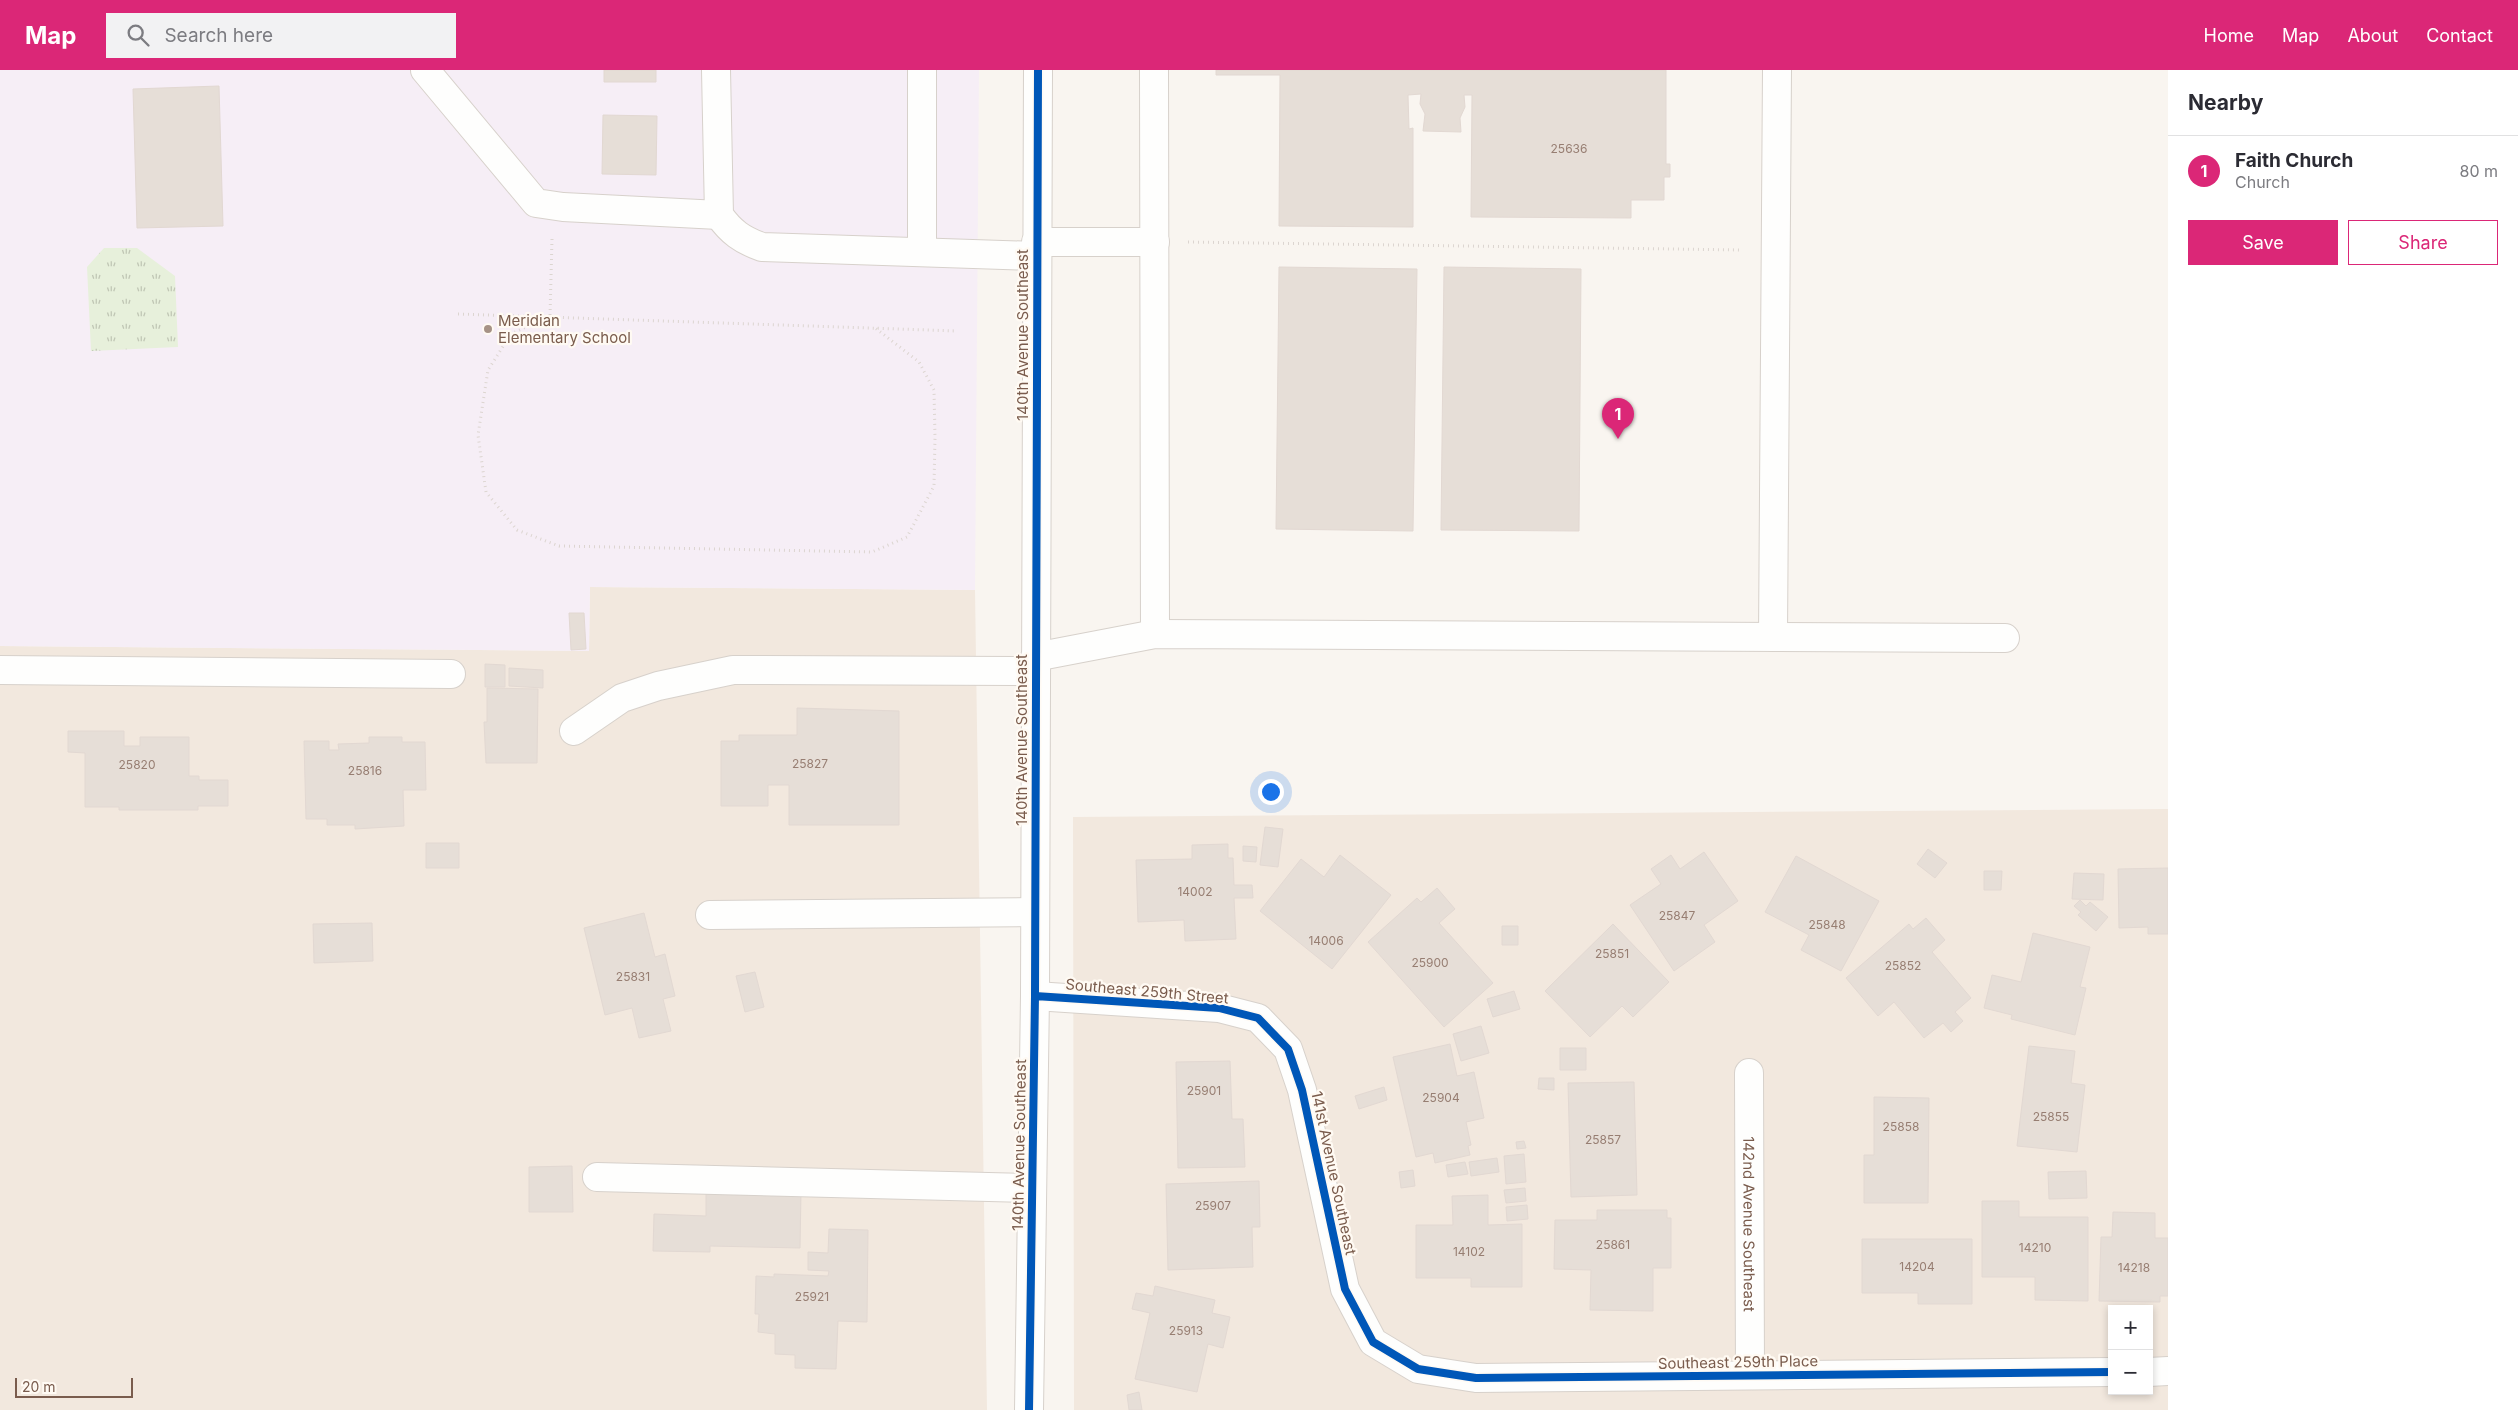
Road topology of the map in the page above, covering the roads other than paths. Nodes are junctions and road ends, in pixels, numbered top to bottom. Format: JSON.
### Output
{"nodes":[{"id":1,"x":425,"y":70,"type":"edge"},
{"id":2,"x":716,"y":70,"type":"edge"},
{"id":3,"x":922,"y":70,"type":"edge"},
{"id":4,"x":1038,"y":70,"type":"edge"},
{"id":5,"x":1154,"y":70,"type":"edge"},
{"id":6,"x":1777,"y":70,"type":"edge"},
{"id":7,"x":719,"y":215,"type":"junction"},
{"id":8,"x":1155,"y":242,"type":"junction"},
{"id":9,"x":1036,"y":249,"type":"junction"},
{"id":10,"x":922,"y":252,"type":"junction"},
{"id":11,"x":1155,"y":634,"type":"junction"},
{"id":12,"x":1772,"y":637,"type":"junction"},
{"id":13,"x":2004,"y":638,"type":"dead end"},
{"id":14,"x":1035,"y":664,"type":"junction"},
{"id":15,"x":0,"y":670,"type":"edge"},
{"id":16,"x":451,"y":674,"type":"dead end"},
{"id":17,"x":574,"y":731,"type":"dead end"},
{"id":18,"x":1035,"y":912,"type":"junction"},
{"id":19,"x":710,"y":915,"type":"dead end"},
{"id":20,"x":1034,"y":996,"type":"junction"},
{"id":21,"x":1258,"y":1018,"type":"joint"},
{"id":22,"x":1749,"y":1073,"type":"dead end"},
{"id":23,"x":597,"y":1177,"type":"dead end"},
{"id":24,"x":1032,"y":1188,"type":"junction"},
{"id":25,"x":1373,"y":1342,"type":"joint"},
{"id":26,"x":2108,"y":1372,"type":"edge"},
{"id":27,"x":2153,"y":1372,"type":"edge"},
{"id":28,"x":2168,"y":1372,"type":"edge"},
{"id":29,"x":1750,"y":1375,"type":"junction"},
{"id":30,"x":1029,"y":1410,"type":"edge"}],
"edges":[{"from":1,"to":7,"type":"street"},
{"from":2,"to":7,"type":"street"},
{"from":3,"to":10,"type":"street"},
{"from":4,"to":9,"type":"street","name":"140th Avenue Southeast"},
{"from":5,"to":8,"type":"street"},
{"from":6,"to":12,"type":"street"},
{"from":7,"to":10,"type":"street"},
{"from":8,"to":9,"type":"street"},
{"from":8,"to":11,"type":"street"},
{"from":9,"to":10,"type":"street"},
{"from":9,"to":14,"type":"street","name":"140th Avenue Southeast"},
{"from":11,"to":12,"type":"street"},
{"from":11,"to":14,"type":"street"},
{"from":12,"to":13,"type":"street"},
{"from":14,"to":17,"type":"street"},
{"from":14,"to":18,"type":"street","name":"140th Avenue Southeast"},
{"from":15,"to":16,"type":"street"},
{"from":18,"to":19,"type":"street"},
{"from":18,"to":20,"type":"street","name":"140th Avenue Southeast"},
{"from":20,"to":21,"type":"street","name":"Southeast 259th Street"},
{"from":20,"to":24,"type":"street","name":"140th Avenue Southeast"},
{"from":21,"to":25,"type":"street","name":"141st Avenue Southeast"},
{"from":22,"to":29,"type":"street","name":"142nd Avenue Southeast"},
{"from":23,"to":24,"type":"street"},
{"from":24,"to":30,"type":"street","name":"140th Avenue Southeast"},
{"from":25,"to":29,"type":"street","name":"Southeast 259th Place"},
{"from":26,"to":29,"type":"street","name":"Southeast 259th Place"},
{"from":27,"to":28,"type":"street"}]}
